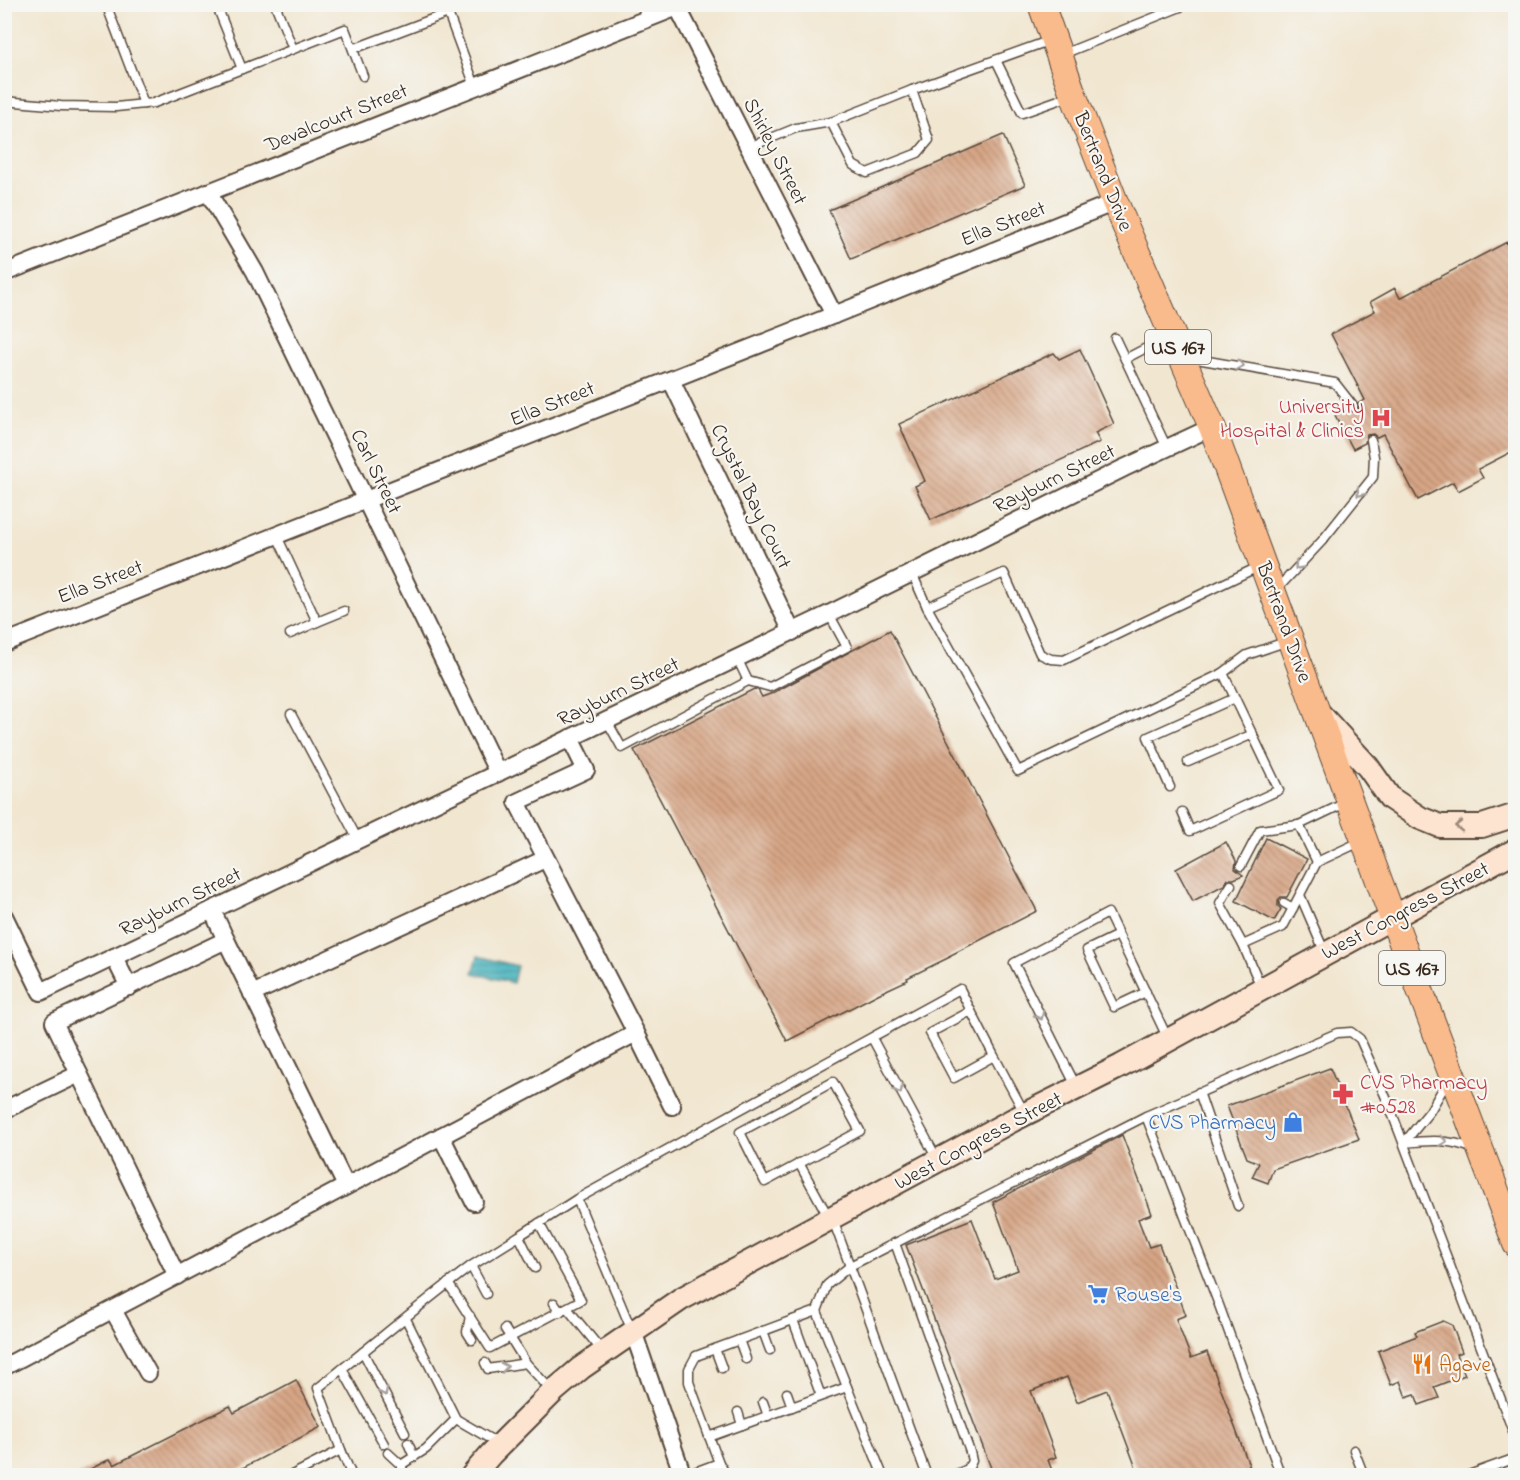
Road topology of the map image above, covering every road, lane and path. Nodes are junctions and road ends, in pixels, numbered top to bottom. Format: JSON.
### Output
{"nodes":[{"id":1,"x":106,"y":4,"type":"edge"},
{"id":2,"x":216,"y":4,"type":"edge"},
{"id":3,"x":274,"y":4,"type":"edge"},
{"id":4,"x":1041,"y":4,"type":"edge"},
{"id":5,"x":1160,"y":4,"type":"edge"},
{"id":6,"x":1188,"y":4,"type":"edge"},
{"id":7,"x":681,"y":6,"type":"edge"},
{"id":8,"x":446,"y":9,"type":"edge"},
{"id":9,"x":644,"y":12,"type":"edge"},
{"id":10,"x":1162,"y":14,"type":"junction"},
{"id":11,"x":1057,"y":47,"type":"junction"},
{"id":12,"x":292,"y":49,"type":"junction"},
{"id":13,"x":353,"y":49,"type":"junction"},
{"id":14,"x":996,"y":60,"type":"junction"},
{"id":15,"x":242,"y":69,"type":"junction"},
{"id":16,"x":363,"y":75,"type":"dead end"},
{"id":17,"x":475,"y":86,"type":"junction"},
{"id":18,"x":912,"y":90,"type":"junction"},
{"id":19,"x":1073,"y":94,"type":"junction"},
{"id":20,"x":4,"y":101,"type":"edge"},
{"id":21,"x":144,"y":104,"type":"junction"},
{"id":22,"x":831,"y":122,"type":"junction"},
{"id":23,"x":749,"y":147,"type":"junction"},
{"id":24,"x":208,"y":192,"type":"junction"},
{"id":25,"x":1115,"y":202,"type":"junction"},
{"id":26,"x":4,"y":273,"type":"edge"},
{"id":27,"x":834,"y":315,"type":"junction"},
{"id":28,"x":1115,"y":338,"type":"dead end"},
{"id":29,"x":1177,"y":345,"type":"junction"},
{"id":30,"x":1125,"y":359,"type":"junction"},
{"id":31,"x":671,"y":380,"type":"junction"},
{"id":32,"x":1353,"y":406,"type":"dead end"},
{"id":33,"x":1212,"y":427,"type":"junction"},
{"id":34,"x":1371,"y":440,"type":"dead end"},
{"id":35,"x":1167,"y":448,"type":"junction"},
{"id":36,"x":367,"y":501,"type":"junction"},
{"id":37,"x":277,"y":536,"type":"junction"},
{"id":38,"x":1263,"y":564,"type":"junction"},
{"id":39,"x":912,"y":573,"type":"junction"},
{"id":40,"x":1274,"y":592,"type":"junction"},
{"id":41,"x":927,"y":607,"type":"junction"},
{"id":42,"x":344,"y":611,"type":"dead end"},
{"id":43,"x":829,"y":614,"type":"junction"},
{"id":44,"x":317,"y":622,"type":"junction"},
{"id":45,"x":792,"y":632,"type":"junction"},
{"id":46,"x":290,"y":634,"type":"dead end"},
{"id":47,"x":1292,"y":640,"type":"junction"},
{"id":48,"x":4,"y":643,"type":"edge"},
{"id":49,"x":737,"y":658,"type":"junction"},
{"id":50,"x":1223,"y":673,"type":"junction"},
{"id":51,"x":748,"y":681,"type":"junction"},
{"id":52,"x":1236,"y":698,"type":"junction"},
{"id":53,"x":1318,"y":712,"type":"junction"},
{"id":54,"x":291,"y":714,"type":"dead end"},
{"id":55,"x":608,"y":721,"type":"junction"},
{"id":56,"x":1253,"y":734,"type":"junction"},
{"id":57,"x":570,"y":738,"type":"junction"},
{"id":58,"x":1188,"y":762,"type":"dead end"},
{"id":59,"x":498,"y":773,"type":"junction"},
{"id":60,"x":1170,"y":787,"type":"dead end"},
{"id":61,"x":1350,"y":800,"type":"junction"},
{"id":62,"x":1182,"y":812,"type":"dead end"},
{"id":63,"x":1515,"y":815,"type":"edge"},
{"id":64,"x":1299,"y":825,"type":"junction"},
{"id":65,"x":358,"y":840,"type":"junction"},
{"id":66,"x":1365,"y":840,"type":"junction"},
{"id":67,"x":1515,"y":850,"type":"edge"},
{"id":68,"x":545,"y":859,"type":"junction"},
{"id":69,"x":1317,"y":861,"type":"junction"},
{"id":70,"x":1241,"y":866,"type":"dead end"},
{"id":71,"x":1299,"y":875,"type":"dead end"},
{"id":72,"x":1308,"y":880,"type":"junction"},
{"id":73,"x":1231,"y":885,"type":"dead end"},
{"id":74,"x":1300,"y":895,"type":"junction"},
{"id":75,"x":1284,"y":903,"type":"dead end"},
{"id":76,"x":1293,"y":908,"type":"junction"},
{"id":77,"x":212,"y":910,"type":"junction"},
{"id":78,"x":1392,"y":916,"type":"junction"},
{"id":79,"x":6,"y":922,"type":"edge"},
{"id":80,"x":1118,"y":935,"type":"junction"},
{"id":81,"x":226,"y":940,"type":"junction"},
{"id":82,"x":1243,"y":945,"type":"junction"},
{"id":83,"x":1325,"y":953,"type":"junction"},
{"id":84,"x":114,"y":957,"type":"junction"},
{"id":85,"x":129,"y":987,"type":"junction"},
{"id":86,"x":1262,"y":988,"type":"junction"},
{"id":87,"x":1146,"y":992,"type":"junction"},
{"id":88,"x":252,"y":994,"type":"junction"},
{"id":89,"x":971,"y":1011,"type":"junction"},
{"id":90,"x":636,"y":1033,"type":"junction"},
{"id":91,"x":872,"y":1038,"type":"junction"},
{"id":92,"x":1169,"y":1039,"type":"junction"},
{"id":93,"x":994,"y":1056,"type":"junction"},
{"id":94,"x":79,"y":1074,"type":"junction"},
{"id":95,"x":1451,"y":1074,"type":"junction"},
{"id":96,"x":1078,"y":1088,"type":"junction"},
{"id":97,"x":1199,"y":1092,"type":"junction"},
{"id":98,"x":672,"y":1106,"type":"dead end"},
{"id":99,"x":4,"y":1110,"type":"edge"},
{"id":100,"x":1026,"y":1115,"type":"junction"},
{"id":101,"x":1146,"y":1116,"type":"junction"},
{"id":102,"x":441,"y":1136,"type":"junction"},
{"id":103,"x":1404,"y":1143,"type":"junction"},
{"id":104,"x":1481,"y":1152,"type":"junction"},
{"id":105,"x":938,"y":1161,"type":"junction"},
{"id":106,"x":799,"y":1163,"type":"junction"},
{"id":107,"x":346,"y":1186,"type":"junction"},
{"id":108,"x":577,"y":1199,"type":"junction"},
{"id":109,"x":474,"y":1202,"type":"dead end"},
{"id":110,"x":1238,"y":1206,"type":"dead end"},
{"id":111,"x":830,"y":1218,"type":"junction"},
{"id":112,"x":539,"y":1223,"type":"junction"},
{"id":113,"x":519,"y":1236,"type":"junction"},
{"id":114,"x":895,"y":1243,"type":"junction"},
{"id":115,"x":1515,"y":1244,"type":"edge"},
{"id":116,"x":471,"y":1266,"type":"junction"},
{"id":117,"x":850,"y":1266,"type":"junction"},
{"id":118,"x":535,"y":1268,"type":"dead end"},
{"id":119,"x":177,"y":1276,"type":"junction"},
{"id":120,"x":448,"y":1283,"type":"junction"},
{"id":121,"x":486,"y":1294,"type":"dead end"},
{"id":122,"x":554,"y":1302,"type":"dead end"},
{"id":123,"x":113,"y":1310,"type":"junction"},
{"id":124,"x":563,"y":1310,"type":"junction"},
{"id":125,"x":817,"y":1311,"type":"junction"},
{"id":126,"x":470,"y":1316,"type":"junction"},
{"id":127,"x":406,"y":1318,"type":"junction"},
{"id":128,"x":793,"y":1320,"type":"junction"},
{"id":129,"x":505,"y":1329,"type":"dead end"},
{"id":130,"x":633,"y":1331,"type":"junction"},
{"id":131,"x":762,"y":1331,"type":"junction"},
{"id":132,"x":510,"y":1338,"type":"junction"},
{"id":133,"x":472,"y":1340,"type":"dead end"},
{"id":134,"x":739,"y":1340,"type":"junction"},
{"id":135,"x":715,"y":1349,"type":"junction"},
{"id":136,"x":770,"y":1350,"type":"dead end"},
{"id":137,"x":363,"y":1352,"type":"junction"},
{"id":138,"x":603,"y":1352,"type":"junction"},
{"id":139,"x":746,"y":1359,"type":"dead end"},
{"id":140,"x":485,"y":1363,"type":"dead end"},
{"id":141,"x":526,"y":1363,"type":"junction"},
{"id":142,"x":4,"y":1367,"type":"edge"},
{"id":143,"x":722,"y":1368,"type":"dead end"},
{"id":144,"x":342,"y":1369,"type":"junction"},
{"id":145,"x":147,"y":1373,"type":"dead end"},
{"id":146,"x":847,"y":1387,"type":"junction"},
{"id":147,"x":553,"y":1392,"type":"junction"},
{"id":148,"x":787,"y":1393,"type":"dead end"},
{"id":149,"x":821,"y":1396,"type":"junction"},
{"id":150,"x":763,"y":1402,"type":"dead end"},
{"id":151,"x":792,"y":1407,"type":"junction"},
{"id":152,"x":738,"y":1412,"type":"dead end"},
{"id":153,"x":768,"y":1416,"type":"junction"},
{"id":154,"x":456,"y":1419,"type":"junction"},
{"id":155,"x":742,"y":1425,"type":"junction"},
{"id":156,"x":405,"y":1433,"type":"dead end"},
{"id":157,"x":709,"y":1437,"type":"junction"},
{"id":158,"x":1515,"y":1439,"type":"edge"},
{"id":159,"x":408,"y":1443,"type":"dead end"},
{"id":160,"x":384,"y":1444,"type":"dead end"},
{"id":161,"x":499,"y":1445,"type":"junction"},
{"id":162,"x":341,"y":1450,"type":"junction"},
{"id":163,"x":1354,"y":1450,"type":"dead end"},
{"id":164,"x":388,"y":1453,"type":"dead end"},
{"id":165,"x":414,"y":1457,"type":"junction"},
{"id":166,"x":1515,"y":1458,"type":"edge"},
{"id":167,"x":719,"y":1463,"type":"junction"},
{"id":168,"x":401,"y":1465,"type":"junction"},
{"id":169,"x":294,"y":1475,"type":"edge"},
{"id":170,"x":352,"y":1476,"type":"edge"},
{"id":171,"x":405,"y":1476,"type":"edge"},
{"id":172,"x":472,"y":1476,"type":"edge"},
{"id":173,"x":683,"y":1476,"type":"edge"},
{"id":174,"x":727,"y":1476,"type":"edge"},
{"id":175,"x":882,"y":1476,"type":"edge"},
{"id":176,"x":927,"y":1476,"type":"edge"},
{"id":177,"x":952,"y":1476,"type":"edge"},
{"id":178,"x":1281,"y":1476,"type":"edge"},
{"id":179,"x":1364,"y":1476,"type":"edge"},
{"id":180,"x":1466,"y":1476,"type":"edge"}],
"edges":[{"from":1,"to":21,"type":"lane"},
{"from":2,"to":15,"type":"lane"},
{"from":3,"to":12,"type":"lane"},
{"from":4,"to":11,"type":"main road","name":"Bertrand Drive","number":"US 167"},
{"from":5,"to":10,"type":"lane"},
{"from":6,"to":10,"type":"lane"},
{"from":7,"to":9,"type":"street","name":"Devalcourt Street"},
{"from":7,"to":23,"type":"street","name":"Shirley Street"},
{"from":8,"to":13,"type":"lane"},
{"from":8,"to":17,"type":"lane"},
{"from":9,"to":17,"type":"street","name":"Devalcourt Street"},
{"from":10,"to":11,"type":"lane"},
{"from":11,"to":14,"type":"lane"},
{"from":11,"to":19,"type":"main road","name":"Bertrand Drive","number":"US 167"},
{"from":12,"to":13,"type":"lane"},
{"from":12,"to":15,"type":"lane"},
{"from":13,"to":16,"type":"lane"},
{"from":14,"to":18,"type":"lane"},
{"from":14,"to":19,"type":"lane"},
{"from":15,"to":21,"type":"lane"},
{"from":17,"to":24,"type":"street","name":"Devalcourt Street"},
{"from":18,"to":22,"type":"lane"},
{"from":18,"to":22,"type":"lane"},
{"from":19,"to":25,"type":"main road","name":"Bertrand Drive","number":"US 167"},
{"from":20,"to":21,"type":"lane"},
{"from":22,"to":23,"type":"lane"},
{"from":23,"to":27,"type":"street","name":"Shirley Street"},
{"from":24,"to":26,"type":"street","name":"Devalcourt Street"},
{"from":24,"to":36,"type":"street","name":"Carl Street"},
{"from":25,"to":27,"type":"street","name":"Ella Street"},
{"from":25,"to":29,"type":"main road","name":"Bertrand Drive","number":"US 167"},
{"from":27,"to":31,"type":"street","name":"Ella Street"},
{"from":28,"to":30,"type":"lane"},
{"from":29,"to":30,"type":"lane"},
{"from":29,"to":32,"type":"lane","one_way":true},
{"from":29,"to":33,"type":"main road","name":"Bertrand Drive","number":"US 167"},
{"from":30,"to":35,"type":"lane"},
{"from":31,"to":36,"type":"street","name":"Ella Street"},
{"from":31,"to":45,"type":"street","name":"Crystal Bay Court"},
{"from":33,"to":35,"type":"street","name":"Rayburn Street"},
{"from":33,"to":38,"type":"main road","name":"Bertrand Drive","number":"US 167"},
{"from":34,"to":40,"type":"lane","one_way":true},
{"from":35,"to":39,"type":"street","name":"Rayburn Street"},
{"from":36,"to":37,"type":"street","name":"Ella Street"},
{"from":36,"to":59,"type":"street","name":"Carl Street"},
{"from":37,"to":44,"type":"lane"},
{"from":37,"to":48,"type":"street","name":"Ella Street"},
{"from":38,"to":40,"type":"main road","name":"Bertrand Drive","number":"US 167"},
{"from":38,"to":41,"type":"lane"},
{"from":39,"to":41,"type":"lane"},
{"from":39,"to":43,"type":"street","name":"Rayburn Street"},
{"from":40,"to":47,"type":"main road","name":"Bertrand Drive","number":"US 167"},
{"from":41,"to":50,"type":"lane"},
{"from":42,"to":44,"type":"lane"},
{"from":43,"to":45,"type":"street","name":"Rayburn Street"},
{"from":43,"to":51,"type":"lane"},
{"from":44,"to":46,"type":"lane"},
{"from":45,"to":49,"type":"street","name":"Rayburn Street"},
{"from":47,"to":50,"type":"lane"},
{"from":47,"to":53,"type":"main road","name":"Bertrand Drive","number":"US 167"},
{"from":49,"to":51,"type":"lane"},
{"from":49,"to":55,"type":"street","name":"Rayburn Street"},
{"from":50,"to":52,"type":"lane"},
{"from":51,"to":55,"type":"lane"},
{"from":52,"to":56,"type":"lane"},
{"from":52,"to":60,"type":"lane"},
{"from":53,"to":61,"type":"main road","name":"Bertrand Drive","number":"US 167"},
{"from":63,"to":53,"type":"main road","one_way":true},
{"from":54,"to":65,"type":"lane"},
{"from":55,"to":57,"type":"street","name":"Rayburn Street"},
{"from":56,"to":58,"type":"lane"},
{"from":56,"to":62,"type":"lane"},
{"from":57,"to":59,"type":"street","name":"Rayburn Street"},
{"from":57,"to":68,"type":"street"},
{"from":59,"to":65,"type":"street","name":"Rayburn Street"},
{"from":61,"to":64,"type":"lane"},
{"from":61,"to":66,"type":"main road","name":"Bertrand Drive","number":"US 167"},
{"from":64,"to":69,"type":"lane"},
{"from":64,"to":70,"type":"lane"},
{"from":65,"to":77,"type":"street","name":"Rayburn Street"},
{"from":66,"to":69,"type":"lane"},
{"from":66,"to":78,"type":"main road","name":"Bertrand Drive","number":"US 167"},
{"from":67,"to":78,"type":"main road","name":"West Congress Street"},
{"from":68,"to":88,"type":"street"},
{"from":68,"to":90,"type":"street"},
{"from":69,"to":72,"type":"lane"},
{"from":71,"to":72,"type":"lane"},
{"from":72,"to":74,"type":"lane"},
{"from":73,"to":82,"type":"lane"},
{"from":74,"to":76,"type":"lane"},
{"from":74,"to":83,"type":"lane"},
{"from":75,"to":76,"type":"lane"},
{"from":76,"to":82,"type":"lane"},
{"from":77,"to":81,"type":"street"},
{"from":77,"to":84,"type":"street","name":"Rayburn Street"},
{"from":78,"to":83,"type":"main road","name":"West Congress Street"},
{"from":78,"to":95,"type":"main road","name":"Bertrand Drive","number":"US 167"},
{"from":79,"to":84,"type":"street","name":"Rayburn Street"},
{"from":80,"to":87,"type":"lane"},
{"from":80,"to":87,"type":"lane"},
{"from":80,"to":96,"type":"lane","one_way":true},
{"from":81,"to":85,"type":"street"},
{"from":81,"to":88,"type":"street"},
{"from":82,"to":86,"type":"lane"},
{"from":83,"to":86,"type":"main road","name":"West Congress Street"},
{"from":84,"to":85,"type":"street"},
{"from":85,"to":94,"type":"street"},
{"from":86,"to":92,"type":"main road","name":"West Congress Street"},
{"from":87,"to":92,"type":"lane"},
{"from":88,"to":107,"type":"street"},
{"from":89,"to":91,"type":"lane"},
{"from":89,"to":93,"type":"lane"},
{"from":89,"to":93,"type":"lane"},
{"from":90,"to":98,"type":"street"},
{"from":90,"to":102,"type":"street"},
{"from":91,"to":105,"type":"lane","one_way":true},
{"from":91,"to":108,"type":"lane"},
{"from":92,"to":96,"type":"main road","name":"West Congress Street"},
{"from":93,"to":100,"type":"lane"},
{"from":94,"to":99,"type":"street"},
{"from":94,"to":119,"type":"street"},
{"from":95,"to":103,"type":"lane"},
{"from":95,"to":104,"type":"main road","name":"Bertrand Drive","number":"US 167"},
{"from":96,"to":100,"type":"main road","name":"West Congress Street"},
{"from":97,"to":101,"type":"lane"},
{"from":97,"to":103,"type":"lane"},
{"from":97,"to":110,"type":"lane"},
{"from":100,"to":105,"type":"main road","name":"West Congress Street"},
{"from":101,"to":114,"type":"lane"},
{"from":101,"to":178,"type":"lane"},
{"from":102,"to":107,"type":"street"},
{"from":102,"to":109,"type":"street"},
{"from":103,"to":104,"type":"lane","one_way":true},
{"from":103,"to":158,"type":"lane"},
{"from":104,"to":115,"type":"main road","name":"Bertrand Drive","number":"US 167"},
{"from":105,"to":111,"type":"main road","name":"West Congress Street"},
{"from":106,"to":106,"type":"lane"},
{"from":106,"to":111,"type":"lane"},
{"from":107,"to":119,"type":"street"},
{"from":108,"to":112,"type":"lane"},
{"from":108,"to":130,"type":"lane"},
{"from":111,"to":117,"type":"lane"},
{"from":111,"to":130,"type":"main road","name":"West Congress Street"},
{"from":112,"to":113,"type":"lane"},
{"from":112,"to":124,"type":"lane"},
{"from":113,"to":116,"type":"lane"},
{"from":113,"to":118,"type":"lane"},
{"from":114,"to":117,"type":"lane"},
{"from":114,"to":177,"type":"lane"},
{"from":116,"to":120,"type":"lane"},
{"from":116,"to":121,"type":"lane"},
{"from":117,"to":125,"type":"lane"},
{"from":117,"to":176,"type":"lane"},
{"from":119,"to":123,"type":"street"},
{"from":120,"to":126,"type":"lane"},
{"from":120,"to":127,"type":"lane"},
{"from":122,"to":124,"type":"lane"},
{"from":123,"to":142,"type":"street"},
{"from":123,"to":145,"type":"street"},
{"from":124,"to":132,"type":"lane"},
{"from":124,"to":138,"type":"lane"},
{"from":125,"to":128,"type":"lane"},
{"from":125,"to":146,"type":"lane"},
{"from":126,"to":132,"type":"lane"},
{"from":126,"to":133,"type":"lane"},
{"from":127,"to":137,"type":"lane"},
{"from":127,"to":154,"type":"lane"},
{"from":128,"to":131,"type":"lane"},
{"from":128,"to":149,"type":"lane"},
{"from":129,"to":132,"type":"lane"},
{"from":130,"to":138,"type":"main road","name":"West Congress Street"},
{"from":130,"to":173,"type":"street"},
{"from":131,"to":134,"type":"lane"},
{"from":131,"to":136,"type":"lane"},
{"from":132,"to":141,"type":"lane"},
{"from":134,"to":135,"type":"lane"},
{"from":134,"to":139,"type":"lane"},
{"from":135,"to":143,"type":"lane"},
{"from":135,"to":157,"type":"lane"},
{"from":137,"to":144,"type":"lane"},
{"from":137,"to":156,"type":"lane","one_way":true},
{"from":138,"to":147,"type":"main road","name":"West Congress Street"},
{"from":140,"to":141,"type":"lane","one_way":true},
{"from":141,"to":147,"type":"lane"},
{"from":144,"to":160,"type":"lane"},
{"from":144,"to":162,"type":"lane"},
{"from":146,"to":149,"type":"lane"},
{"from":146,"to":175,"type":"lane"},
{"from":147,"to":161,"type":"main road","name":"West Congress Street"},
{"from":148,"to":151,"type":"lane"},
{"from":149,"to":151,"type":"lane"},
{"from":150,"to":153,"type":"lane"},
{"from":151,"to":153,"type":"lane"},
{"from":152,"to":155,"type":"lane"},
{"from":153,"to":155,"type":"lane"},
{"from":154,"to":161,"type":"lane"},
{"from":154,"to":165,"type":"lane"},
{"from":155,"to":157,"type":"lane"},
{"from":157,"to":167,"type":"lane"},
{"from":159,"to":165,"type":"lane"},
{"from":161,"to":172,"type":"main road","name":"West Congress Street"},
{"from":162,"to":169,"type":"lane"},
{"from":162,"to":170,"type":"lane"},
{"from":163,"to":179,"type":"lane"},
{"from":164,"to":168,"type":"lane"},
{"from":165,"to":168,"type":"lane"},
{"from":166,"to":180,"type":"lane"},
{"from":167,"to":173,"type":"lane"},
{"from":167,"to":174,"type":"lane"},
{"from":168,"to":171,"type":"lane"}]}
